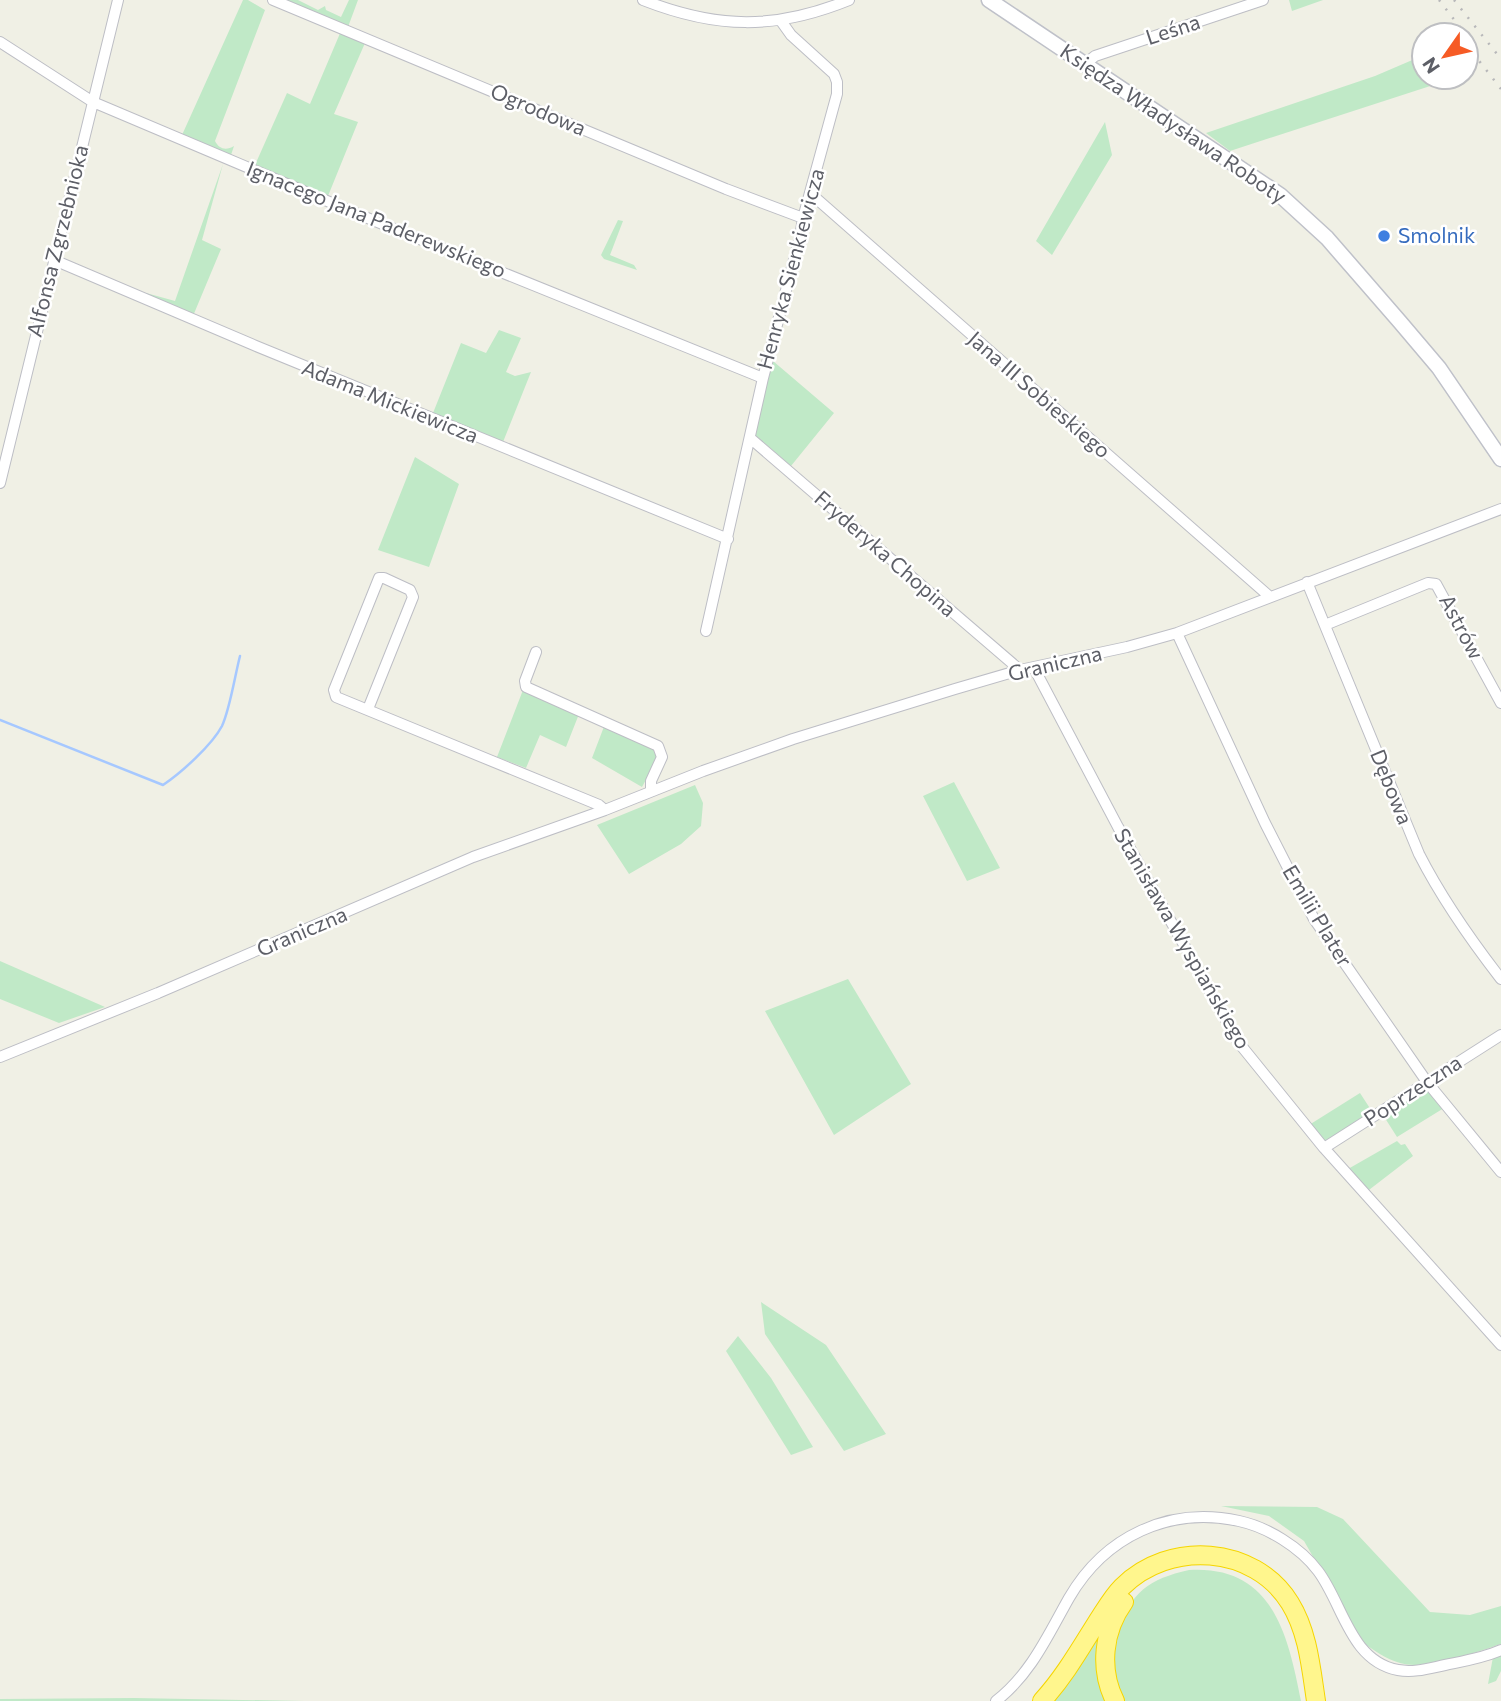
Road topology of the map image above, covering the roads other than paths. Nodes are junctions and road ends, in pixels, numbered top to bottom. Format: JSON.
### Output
{"nodes":[{"id":1,"x":118,"y":0,"type":"edge"},
{"id":2,"x":273,"y":0,"type":"edge"},
{"id":3,"x":643,"y":0,"type":"edge"},
{"id":4,"x":849,"y":0,"type":"edge"},
{"id":5,"x":989,"y":0,"type":"edge"},
{"id":6,"x":1258,"y":1,"type":"edge"},
{"id":7,"x":781,"y":21,"type":"junction"},
{"id":8,"x":0,"y":42,"type":"edge"},
{"id":9,"x":1085,"y":64,"type":"junction"},
{"id":10,"x":93,"y":102,"type":"junction"},
{"id":11,"x":810,"y":193,"type":"junction"},
{"id":12,"x":803,"y":218,"type":"junction"},
{"id":13,"x":54,"y":260,"type":"junction"},
{"id":14,"x":763,"y":378,"type":"junction"},
{"id":15,"x":750,"y":438,"type":"junction"},
{"id":16,"x":1501,"y":459,"type":"edge"},
{"id":17,"x":0,"y":483,"type":"edge"},
{"id":18,"x":1501,"y":509,"type":"edge"},
{"id":19,"x":728,"y":539,"type":"junction"},
{"id":20,"x":1307,"y":582,"type":"junction"},
{"id":21,"x":1269,"y":596,"type":"junction"},
{"id":22,"x":1325,"y":625,"type":"junction"},
{"id":23,"x":706,"y":631,"type":"dead end"},
{"id":24,"x":1177,"y":633,"type":"junction"},
{"id":25,"x":536,"y":652,"type":"dead end"},
{"id":26,"x":1034,"y":668,"type":"junction"},
{"id":27,"x":1020,"y":670,"type":"junction"},
{"id":28,"x":1496,"y":683,"type":"edge"},
{"id":29,"x":1501,"y":704,"type":"edge"},
{"id":30,"x":368,"y":709,"type":"junction"},
{"id":31,"x":651,"y":790,"type":"junction"},
{"id":32,"x":605,"y":810,"type":"junction"},
{"id":33,"x":1501,"y":979,"type":"edge"},
{"id":34,"x":1501,"y":1035,"type":"edge"},
{"id":35,"x":0,"y":1057,"type":"edge"},
{"id":36,"x":1427,"y":1082,"type":"junction"},
{"id":37,"x":1324,"y":1148,"type":"junction"},
{"id":38,"x":1501,"y":1172,"type":"edge"},
{"id":39,"x":1501,"y":1345,"type":"edge"},
{"id":40,"x":1501,"y":1650,"type":"edge"},
{"id":41,"x":996,"y":1701,"type":"edge"},
{"id":42,"x":1042,"y":1701,"type":"edge"},
{"id":43,"x":1115,"y":1701,"type":"edge"},
{"id":44,"x":1305,"y":1701,"type":"edge"},
{"id":45,"x":1316,"y":1701,"type":"edge"}],
"edges":[{"from":1,"to":10,"type":"street","name":"Alfonsa Zgrzebnioka"},
{"from":2,"to":12,"type":"street","name":"Ogrodowa"},
{"from":3,"to":7,"type":"street"},
{"from":4,"to":7,"type":"street"},
{"from":5,"to":9,"type":"main road","name":"Księdza Władysława Roboty"},
{"from":6,"to":9,"type":"street","name":"Leśna"},
{"from":7,"to":11,"type":"street","name":"Henryka Sienkiewicza"},
{"from":8,"to":10,"type":"street","name":"Ignacego Jana Paderewskiego"},
{"from":9,"to":16,"type":"main road","name":"Księdza Władysława Roboty"},
{"from":10,"to":13,"type":"street","name":"Alfonsa Zgrzebnioka"},
{"from":10,"to":14,"type":"street","name":"Ignacego Jana Paderewskiego"},
{"from":11,"to":12,"type":"street","name":"Henryka Sienkiewicza"},
{"from":11,"to":21,"type":"street","name":"Jana III Sobieskiego"},
{"from":12,"to":14,"type":"street","name":"Henryka Sienkiewicza"},
{"from":13,"to":17,"type":"street","name":"Alfonsa Zgrzebnioka"},
{"from":13,"to":19,"type":"street","name":"Adama Mickiewicza"},
{"from":14,"to":15,"type":"street","name":"Henryka Sienkiewicza"},
{"from":15,"to":19,"type":"street","name":"Henryka Sienkiewicza"},
{"from":15,"to":27,"type":"street","name":"Fryderyka Chopina"},
{"from":18,"to":20,"type":"street","name":"Graniczna"},
{"from":19,"to":23,"type":"street","name":"Henryka Sienkiewicza"},
{"from":20,"to":21,"type":"street","name":"Graniczna"},
{"from":20,"to":22,"type":"street","name":"Dębowa"},
{"from":21,"to":24,"type":"street","name":"Graniczna"},
{"from":22,"to":28,"type":"street","name":"Astrów"},
{"from":22,"to":33,"type":"street","name":"Dębowa"},
{"from":24,"to":26,"type":"street","name":"Graniczna"},
{"from":24,"to":36,"type":"street","name":"Emilii Plater"},
{"from":25,"to":31,"type":"street"},
{"from":26,"to":27,"type":"street","name":"Graniczna"},
{"from":26,"to":37,"type":"street","name":"Stanisława Wyspiańskiego"},
{"from":27,"to":31,"type":"street","name":"Graniczna"},
{"from":28,"to":29,"type":"street","name":"Astrów"},
{"from":30,"to":30,"type":"street"},
{"from":30,"to":32,"type":"street"},
{"from":31,"to":32,"type":"street","name":"Graniczna"},
{"from":32,"to":35,"type":"street","name":"Graniczna"},
{"from":34,"to":36,"type":"street","name":"Poprzeczna"},
{"from":36,"to":37,"type":"street","name":"Poprzeczna"},
{"from":36,"to":38,"type":"street","name":"Emilii Plater"},
{"from":37,"to":39,"type":"street","name":"Stanisława Wyspiańskiego"},
{"from":40,"to":41,"type":"street"},
{"from":42,"to":45,"type":"highway"},
{"from":43,"to":44,"type":"highway"}]}
